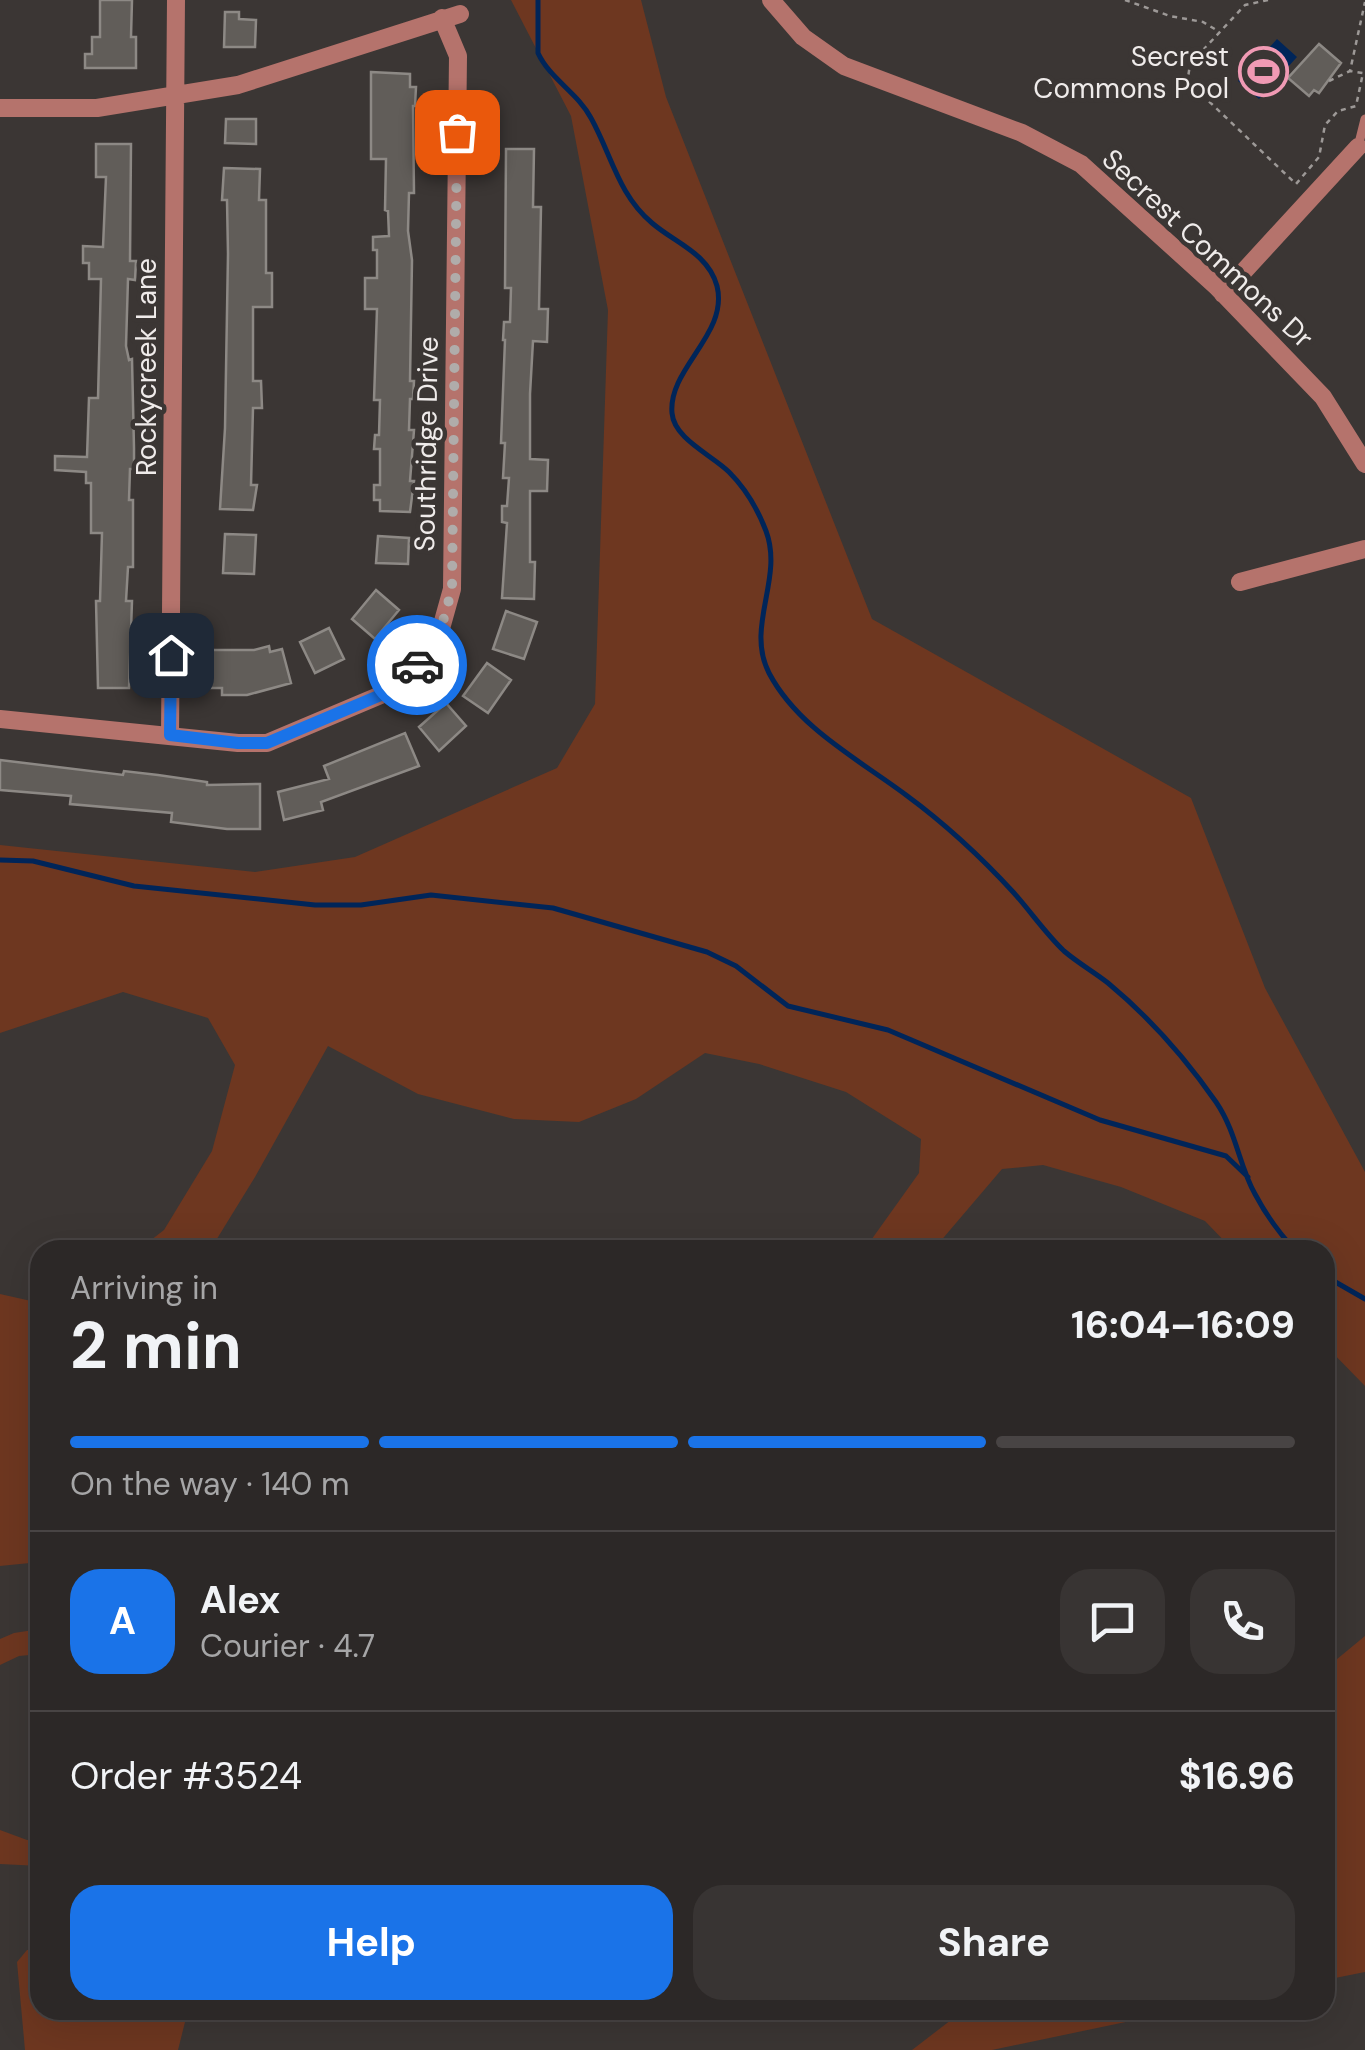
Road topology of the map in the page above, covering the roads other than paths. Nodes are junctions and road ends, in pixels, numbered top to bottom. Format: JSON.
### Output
{"nodes":[{"id":1,"x":176,"y":0,"type":"edge"},
{"id":2,"x":770,"y":0,"type":"edge"},
{"id":3,"x":175,"y":97,"type":"junction"},
{"id":4,"x":0,"y":108,"type":"edge"},
{"id":5,"x":1365,"y":119,"type":"edge"},
{"id":6,"x":1358,"y":147,"type":"joint"},
{"id":7,"x":1223,"y":294,"type":"junction"},
{"id":8,"x":1365,"y":464,"type":"edge"},
{"id":9,"x":1365,"y":550,"type":"edge"},
{"id":10,"x":1240,"y":582,"type":"dead end"},
{"id":11,"x":0,"y":718,"type":"edge"},
{"id":12,"x":170,"y":735,"type":"junction"}],
"edges":[{"from":1,"to":3,"type":"street","name":"Rockycreek Lane"},
{"from":2,"to":7,"type":"street","name":"Secrest Commons Dr"},
{"from":3,"to":4,"type":"street"},
{"from":3,"to":12,"type":"street","name":"Rockycreek Lane"},
{"from":3,"to":12,"type":"street","name":"Southridge Drive"},
{"from":5,"to":6,"type":"lane"},
{"from":6,"to":7,"type":"street"},
{"from":7,"to":8,"type":"street","name":"Secrest Commons Dr"},
{"from":9,"to":10,"type":"street"},
{"from":11,"to":12,"type":"street","name":"Southridge Drive"}]}
